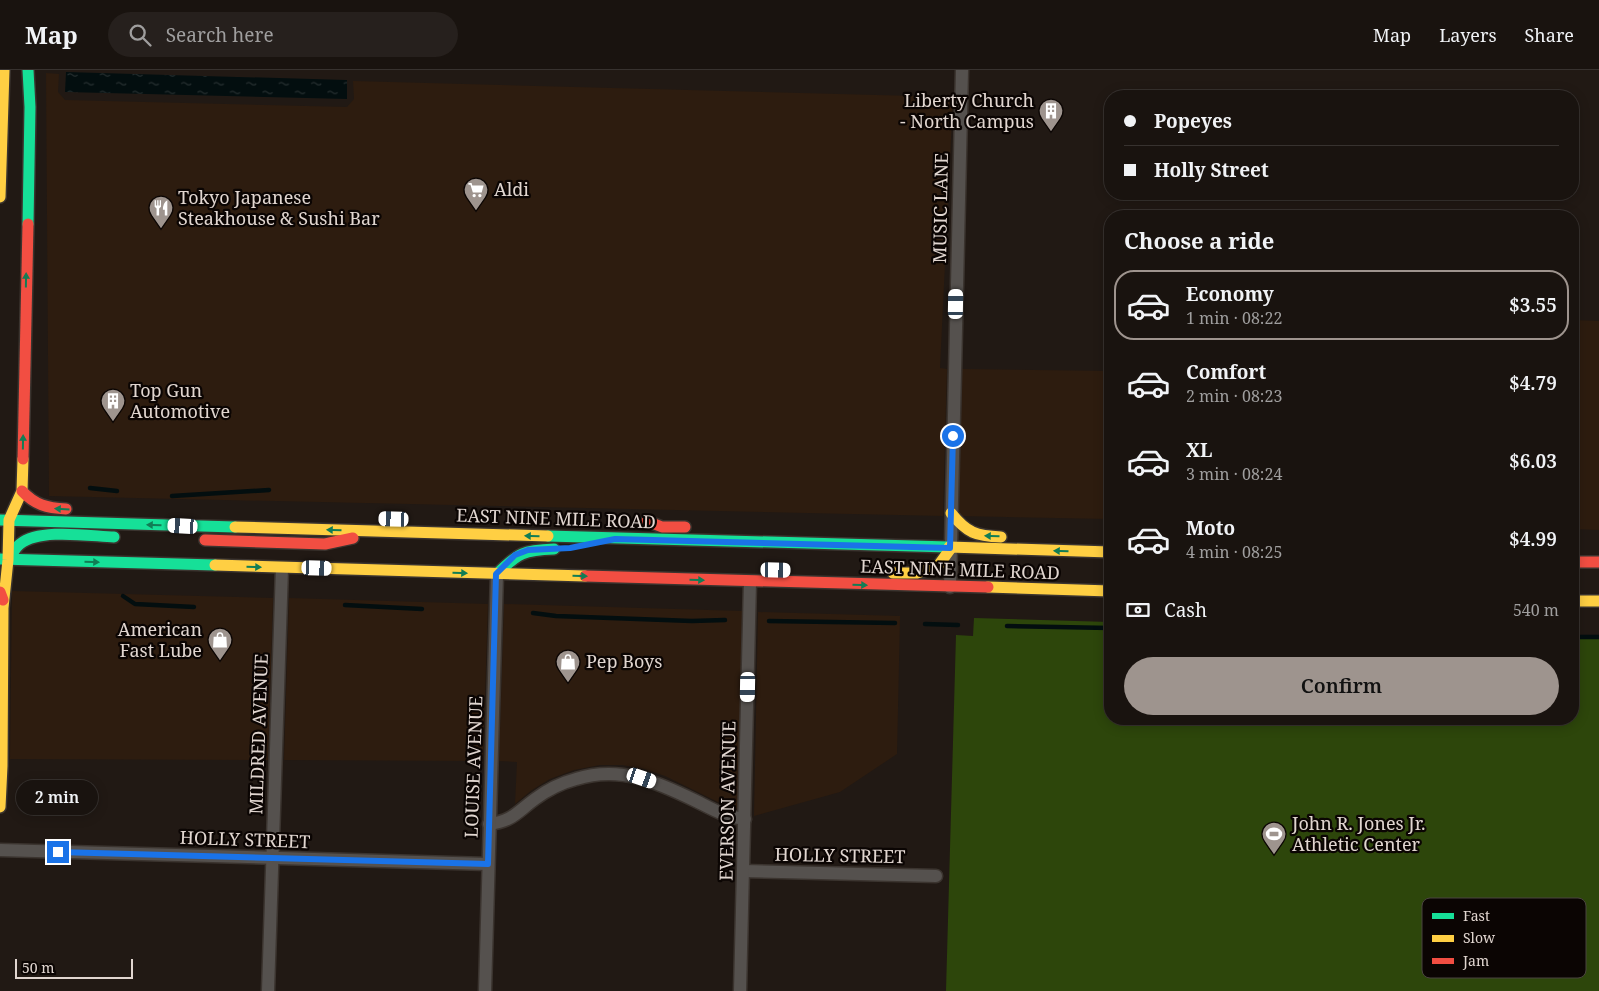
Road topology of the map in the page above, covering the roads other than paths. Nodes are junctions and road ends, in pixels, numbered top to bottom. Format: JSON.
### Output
{"nodes":[{"id":1,"x":4,"y":70,"type":"edge"},
{"id":2,"x":28,"y":70,"type":"edge"},
{"id":3,"x":962,"y":70,"type":"edge"},
{"id":4,"x":0,"y":197,"type":"edge"},
{"id":5,"x":22,"y":491,"type":"junction"},
{"id":6,"x":0,"y":503,"type":"edge"},
{"id":7,"x":78,"y":509,"type":"dead end"},
{"id":8,"x":952,"y":514,"type":"junction"},
{"id":9,"x":4,"y":520,"type":"edge"},
{"id":10,"x":647,"y":521,"type":"dead end"},
{"id":11,"x":542,"y":524,"type":"dead end"},
{"id":12,"x":700,"y":528,"type":"dead end"},
{"id":13,"x":380,"y":531,"type":"junction"},
{"id":14,"x":845,"y":533,"type":"dead end"},
{"id":15,"x":0,"y":534,"type":"edge"},
{"id":16,"x":126,"y":537,"type":"dead end"},
{"id":17,"x":1015,"y":537,"type":"dead end"},
{"id":18,"x":580,"y":538,"type":"junction"},
{"id":19,"x":615,"y":539,"type":"junction"},
{"id":20,"x":1084,"y":539,"type":"dead end"},
{"id":21,"x":195,"y":540,"type":"dead end"},
{"id":22,"x":1104,"y":544,"type":"edge"},
{"id":23,"x":887,"y":546,"type":"junction"},
{"id":24,"x":950,"y":548,"type":"junction"},
{"id":25,"x":1104,"y":552,"type":"edge"},
{"id":26,"x":4,"y":560,"type":"edge"},
{"id":27,"x":1579,"y":562,"type":"edge"},
{"id":28,"x":1599,"y":562,"type":"edge"},
{"id":29,"x":282,"y":568,"type":"junction"},
{"id":30,"x":776,"y":570,"type":"dead end"},
{"id":31,"x":879,"y":572,"type":"dead end"},
{"id":32,"x":496,"y":574,"type":"junction"},
{"id":33,"x":750,"y":582,"type":"junction"},
{"id":34,"x":950,"y":587,"type":"junction"},
{"id":35,"x":1104,"y":591,"type":"edge"},
{"id":36,"x":2,"y":596,"type":"edge"},
{"id":37,"x":1579,"y":601,"type":"edge"},
{"id":38,"x":1599,"y":602,"type":"edge"},
{"id":39,"x":0,"y":807,"type":"edge"},
{"id":40,"x":745,"y":820,"type":"junction"},
{"id":41,"x":489,"y":824,"type":"junction"},
{"id":42,"x":0,"y":850,"type":"edge"},
{"id":43,"x":273,"y":858,"type":"junction"},
{"id":44,"x":488,"y":864,"type":"junction"},
{"id":45,"x":744,"y":871,"type":"junction"},
{"id":46,"x":936,"y":876,"type":"dead end"},
{"id":47,"x":268,"y":991,"type":"edge"},
{"id":48,"x":485,"y":991,"type":"edge"},
{"id":49,"x":740,"y":991,"type":"edge"}],
"edges":[{"from":1,"to":4,"type":"main road"},
{"from":5,"to":2,"type":"main road","one_way":true},
{"from":3,"to":8,"type":"street","name":"MUSIC LANE"},
{"from":7,"to":5,"type":"main road","one_way":true},
{"from":5,"to":9,"type":"main road"},
{"from":6,"to":9,"type":"main road"},
{"from":17,"to":8,"type":"main road","one_way":true},
{"from":8,"to":24,"type":"street","name":"MUSIC LANE"},
{"from":13,"to":9,"type":"main road","name":"EAST NINE MILE ROAD","one_way":true},
{"from":9,"to":15,"type":"main road"},
{"from":9,"to":26,"type":"main road"},
{"from":10,"to":12,"type":"main road"},
{"from":11,"to":18,"type":"main road"},
{"from":18,"to":13,"type":"main road","name":"EAST NINE MILE ROAD","one_way":true},
{"from":13,"to":21,"type":"main road"},
{"from":14,"to":23,"type":"main road"},
{"from":16,"to":26,"type":"main road"},
{"from":18,"to":19,"type":"main road","name":"EAST NINE MILE ROAD"},
{"from":19,"to":23,"type":"main road","name":"EAST NINE MILE ROAD"},
{"from":19,"to":32,"type":"main road"},
{"from":20,"to":22,"type":"main road"},
{"from":23,"to":24,"type":"main road","name":"EAST NINE MILE ROAD"},
{"from":25,"to":24,"type":"main road","name":"EAST NINE MILE ROAD","one_way":true},
{"from":24,"to":31,"type":"main road"},
{"from":24,"to":34,"type":"street","name":"MUSIC LANE"},
{"from":26,"to":29,"type":"main road","name":"EAST NINE MILE ROAD","one_way":true},
{"from":26,"to":36,"type":"main road"},
{"from":27,"to":28,"type":"main road"},
{"from":29,"to":32,"type":"main road","name":"EAST NINE MILE ROAD","one_way":true},
{"from":29,"to":43,"type":"street","name":"MILDRED AVENUE"},
{"from":30,"to":33,"type":"main road"},
{"from":32,"to":33,"type":"main road","name":"EAST NINE MILE ROAD","one_way":true},
{"from":32,"to":41,"type":"street","name":"LOUISE AVENUE"},
{"from":33,"to":34,"type":"main road","name":"EAST NINE MILE ROAD","one_way":true},
{"from":33,"to":40,"type":"street","name":"EVERSON AVENUE"},
{"from":34,"to":35,"type":"main road","name":"EAST NINE MILE ROAD"},
{"from":36,"to":39,"type":"main road"},
{"from":37,"to":38,"type":"main road"},
{"from":40,"to":41,"type":"street"},
{"from":40,"to":45,"type":"street","name":"EVERSON AVENUE"},
{"from":41,"to":44,"type":"street","name":"LOUISE AVENUE"},
{"from":42,"to":43,"type":"street","name":"HOLLY STREET"},
{"from":43,"to":44,"type":"street","name":"HOLLY STREET"},
{"from":43,"to":47,"type":"street","name":"MILDRED AVENUE"},
{"from":44,"to":48,"type":"street","name":"LOUISE AVENUE"},
{"from":45,"to":46,"type":"street","name":"HOLLY STREET"},
{"from":45,"to":49,"type":"street","name":"EVERSON AVENUE"}]}
